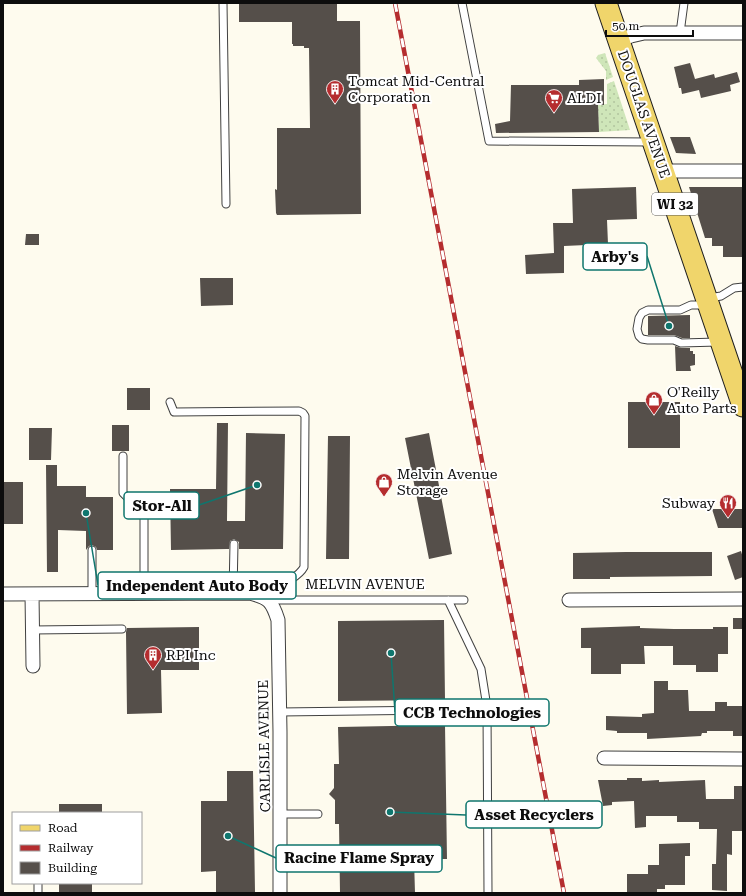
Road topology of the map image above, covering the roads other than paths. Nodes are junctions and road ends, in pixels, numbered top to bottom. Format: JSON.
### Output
{"nodes":[{"id":1,"x":223,"y":3,"type":"edge"},
{"id":2,"x":462,"y":3,"type":"edge"},
{"id":3,"x":606,"y":3,"type":"edge"},
{"id":4,"x":684,"y":3,"type":"edge"},
{"id":5,"x":680,"y":33,"type":"junction"},
{"id":6,"x":743,"y":33,"type":"edge"},
{"id":7,"x":618,"y":40,"type":"junction"},
{"id":8,"x":653,"y":142,"type":"junction"},
{"id":9,"x":663,"y":171,"type":"junction"},
{"id":10,"x":743,"y":171,"type":"edge"},
{"id":11,"x":226,"y":204,"type":"dead end"},
{"id":12,"x":743,"y":287,"type":"edge"},
{"id":13,"x":708,"y":302,"type":"junction"},
{"id":14,"x":721,"y":342,"type":"junction"},
{"id":15,"x":170,"y":402,"type":"dead end"},
{"id":16,"x":743,"y":406,"type":"edge"},
{"id":17,"x":123,"y":456,"type":"dead end"},
{"id":18,"x":234,"y":544,"type":"dead end"},
{"id":19,"x":92,"y":550,"type":"dead end"},
{"id":20,"x":92,"y":593,"type":"junction"},
{"id":21,"x":233,"y":593,"type":"junction"},
{"id":22,"x":3,"y":594,"type":"edge"},
{"id":23,"x":32,"y":594,"type":"junction"},
{"id":24,"x":144,"y":594,"type":"junction"},
{"id":25,"x":264,"y":598,"type":"junction"},
{"id":26,"x":448,"y":600,"type":"junction"},
{"id":27,"x":464,"y":600,"type":"dead end"},
{"id":28,"x":569,"y":600,"type":"dead end"},
{"id":29,"x":743,"y":600,"type":"edge"},
{"id":30,"x":122,"y":629,"type":"dead end"},
{"id":31,"x":32,"y":630,"type":"junction"},
{"id":32,"x":33,"y":666,"type":"dead end"},
{"id":33,"x":487,"y":707,"type":"junction"},
{"id":34,"x":280,"y":712,"type":"junction"},
{"id":35,"x":604,"y":758,"type":"dead end"},
{"id":36,"x":743,"y":759,"type":"edge"},
{"id":37,"x":280,"y":814,"type":"junction"},
{"id":38,"x":318,"y":814,"type":"dead end"},
{"id":39,"x":280,"y":893,"type":"edge"},
{"id":40,"x":488,"y":893,"type":"edge"}],
"edges":[{"from":1,"to":11,"type":"lane"},
{"from":2,"to":8,"type":"lane"},
{"from":3,"to":7,"type":"main road","name":"DOUGLAS AVENUE","number":"WI 32"},
{"from":4,"to":5,"type":"lane"},
{"from":5,"to":6,"type":"street"},
{"from":5,"to":7,"type":"street"},
{"from":7,"to":8,"type":"main road","name":"DOUGLAS AVENUE","number":"WI 32"},
{"from":8,"to":9,"type":"main road","name":"DOUGLAS AVENUE","number":"WI 32"},
{"from":9,"to":10,"type":"street"},
{"from":9,"to":13,"type":"main road","name":"DOUGLAS AVENUE","number":"WI 32"},
{"from":12,"to":13,"type":"lane"},
{"from":13,"to":14,"type":"main road","name":"DOUGLAS AVENUE","number":"WI 32"},
{"from":13,"to":14,"type":"lane"},
{"from":14,"to":16,"type":"main road","name":"DOUGLAS AVENUE","number":"WI 32"},
{"from":15,"to":25,"type":"lane"},
{"from":17,"to":24,"type":"lane"},
{"from":18,"to":21,"type":"lane"},
{"from":19,"to":20,"type":"lane"},
{"from":20,"to":23,"type":"street","name":"MELVIN AVENUE"},
{"from":20,"to":24,"type":"street","name":"MELVIN AVENUE"},
{"from":21,"to":24,"type":"street","name":"MELVIN AVENUE"},
{"from":21,"to":25,"type":"street","name":"MELVIN AVENUE"},
{"from":22,"to":23,"type":"street","name":"MELVIN AVENUE"},
{"from":23,"to":31,"type":"street"},
{"from":25,"to":26,"type":"lane","name":"MELVIN AVENUE"},
{"from":25,"to":34,"type":"street","name":"CARLISLE AVENUE"},
{"from":26,"to":27,"type":"lane","name":"MELVIN AVENUE"},
{"from":26,"to":33,"type":"lane"},
{"from":28,"to":29,"type":"street"},
{"from":30,"to":31,"type":"lane"},
{"from":31,"to":32,"type":"street"},
{"from":33,"to":34,"type":"lane"},
{"from":33,"to":40,"type":"lane"},
{"from":34,"to":37,"type":"street","name":"CARLISLE AVENUE"},
{"from":35,"to":36,"type":"street"},
{"from":37,"to":38,"type":"lane"},
{"from":37,"to":39,"type":"street","name":"CARLISLE AVENUE"}]}
